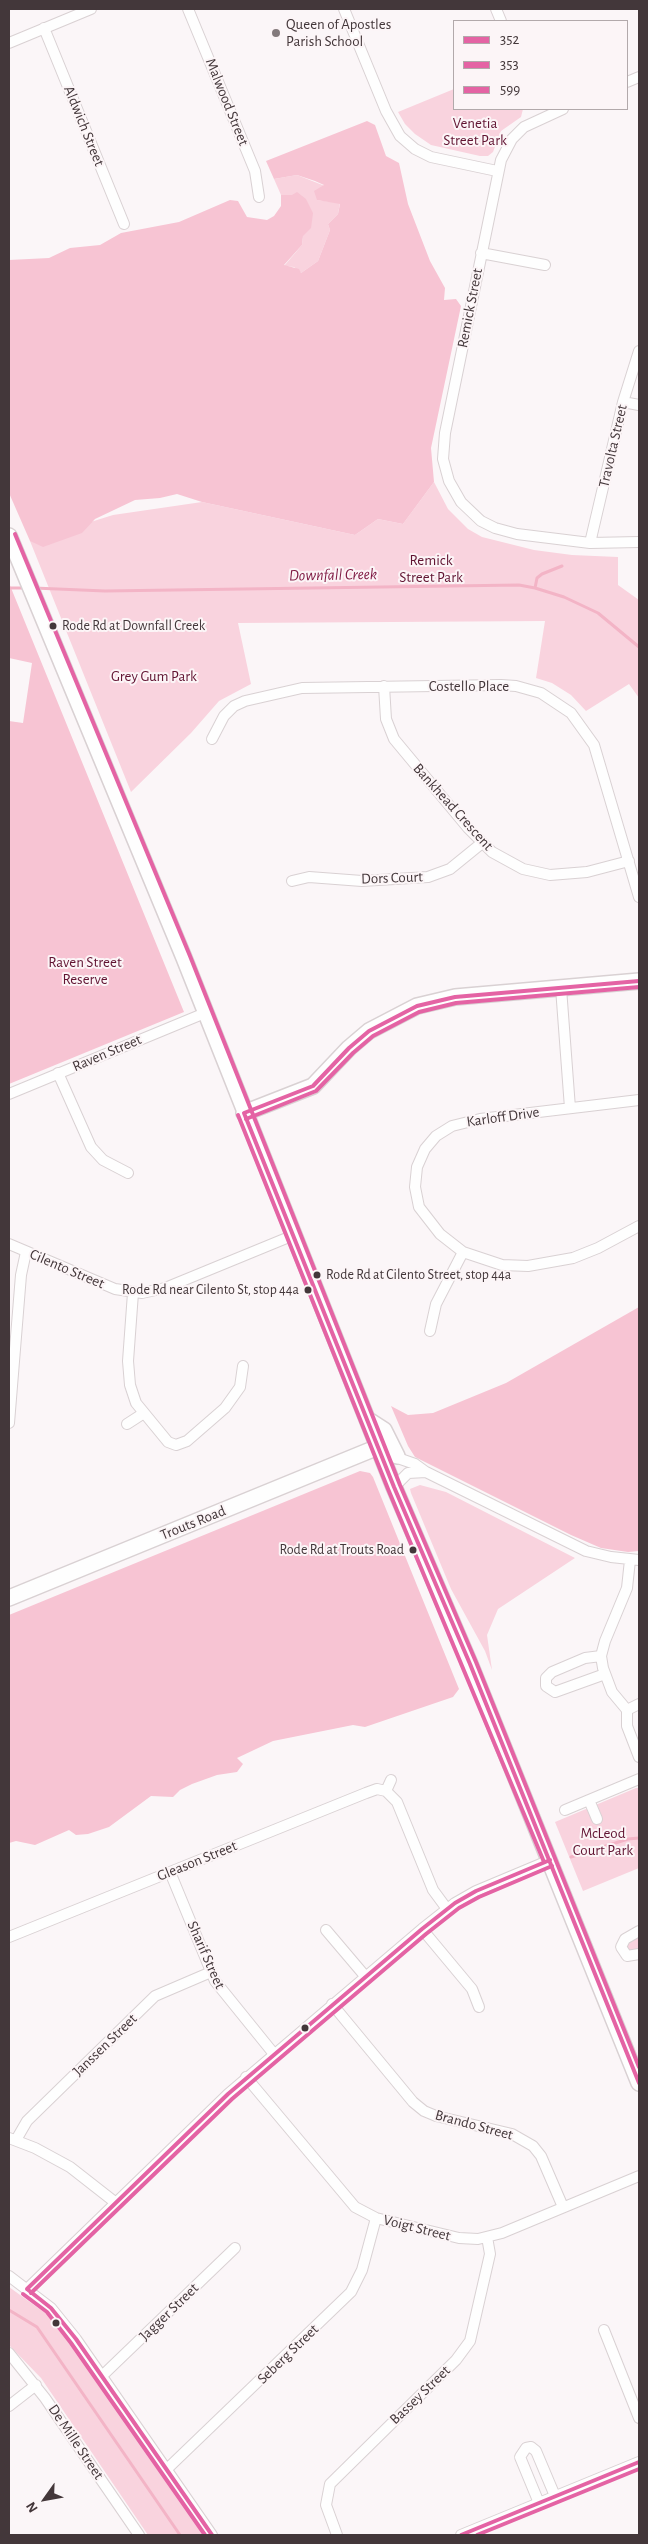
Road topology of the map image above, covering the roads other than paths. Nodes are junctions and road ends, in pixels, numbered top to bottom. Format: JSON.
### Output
{"nodes":[{"id":1,"x":91,"y":9,"type":"edge"},
{"id":2,"x":188,"y":9,"type":"edge"},
{"id":3,"x":344,"y":9,"type":"edge"},
{"id":4,"x":44,"y":28,"type":"junction"},
{"id":5,"x":9,"y":43,"type":"edge"},
{"id":6,"x":558,"y":110,"type":"edge"},
{"id":7,"x":539,"y":114,"type":"edge"},
{"id":8,"x":498,"y":170,"type":"junction"},
{"id":9,"x":260,"y":198,"type":"dead end"},
{"id":10,"x":124,"y":224,"type":"dead end"},
{"id":11,"x":481,"y":253,"type":"junction"},
{"id":12,"x":545,"y":265,"type":"dead end"},
{"id":13,"x":639,"y":351,"type":"edge"},
{"id":14,"x":623,"y":402,"type":"junction"},
{"id":15,"x":639,"y":406,"type":"edge"},
{"id":16,"x":9,"y":536,"type":"edge"},
{"id":17,"x":639,"y":542,"type":"edge"},
{"id":18,"x":590,"y":543,"type":"junction"},
{"id":19,"x":384,"y":686,"type":"junction"},
{"id":20,"x":212,"y":739,"type":"dead end"},
{"id":21,"x":482,"y":843,"type":"junction"},
{"id":22,"x":629,"y":861,"type":"junction"},
{"id":23,"x":292,"y":881,"type":"dead end"},
{"id":24,"x":639,"y":897,"type":"edge"},
{"id":25,"x":639,"y":981,"type":"edge"},
{"id":26,"x":561,"y":988,"type":"junction"},
{"id":27,"x":205,"y":1012,"type":"junction"},
{"id":28,"x":58,"y":1073,"type":"junction"},
{"id":29,"x":9,"y":1094,"type":"edge"},
{"id":30,"x":639,"y":1100,"type":"edge"},
{"id":31,"x":570,"y":1108,"type":"junction"},
{"id":32,"x":244,"y":1113,"type":"junction"},
{"id":33,"x":128,"y":1173,"type":"dead end"},
{"id":34,"x":639,"y":1226,"type":"edge"},
{"id":35,"x":294,"y":1235,"type":"junction"},
{"id":36,"x":9,"y":1244,"type":"edge"},
{"id":37,"x":26,"y":1252,"type":"junction"},
{"id":38,"x":463,"y":1252,"type":"junction"},
{"id":39,"x":133,"y":1293,"type":"junction"},
{"id":40,"x":430,"y":1331,"type":"dead end"},
{"id":41,"x":243,"y":1366,"type":"dead end"},
{"id":42,"x":144,"y":1413,"type":"junction"},
{"id":43,"x":367,"y":1420,"type":"junction"},
{"id":44,"x":9,"y":1423,"type":"edge"},
{"id":45,"x":127,"y":1424,"type":"dead end"},
{"id":46,"x":386,"y":1454,"type":"junction"},
{"id":47,"x":426,"y":1472,"type":"junction"},
{"id":48,"x":394,"y":1487,"type":"junction"},
{"id":49,"x":635,"y":1560,"type":"edge"},
{"id":50,"x":9,"y":1598,"type":"edge"},
{"id":51,"x":601,"y":1656,"type":"junction"},
{"id":52,"x":605,"y":1674,"type":"junction"},
{"id":53,"x":639,"y":1704,"type":"edge"},
{"id":54,"x":627,"y":1710,"type":"junction"},
{"id":55,"x":639,"y":1757,"type":"edge"},
{"id":56,"x":639,"y":1779,"type":"edge"},
{"id":57,"x":391,"y":1780,"type":"dead end"},
{"id":58,"x":386,"y":1791,"type":"junction"},
{"id":59,"x":589,"y":1800,"type":"junction"},
{"id":60,"x":565,"y":1810,"type":"dead end"},
{"id":61,"x":597,"y":1819,"type":"dead end"},
{"id":62,"x":550,"y":1860,"type":"junction"},
{"id":63,"x":170,"y":1872,"type":"junction"},
{"id":64,"x":447,"y":1909,"type":"junction"},
{"id":65,"x":422,"y":1929,"type":"junction"},
{"id":66,"x":326,"y":1930,"type":"dead end"},
{"id":67,"x":639,"y":1931,"type":"edge"},
{"id":68,"x":9,"y":1937,"type":"edge"},
{"id":69,"x":639,"y":1954,"type":"edge"},
{"id":70,"x":211,"y":1972,"type":"junction"},
{"id":71,"x":365,"y":1976,"type":"junction"},
{"id":72,"x":332,"y":2004,"type":"junction"},
{"id":73,"x":479,"y":2007,"type":"dead end"},
{"id":74,"x":274,"y":2054,"type":"junction"},
{"id":75,"x":246,"y":2078,"type":"junction"},
{"id":76,"x":639,"y":2083,"type":"edge"},
{"id":77,"x":12,"y":2139,"type":"edge"},
{"id":78,"x":639,"y":2176,"type":"edge"},
{"id":79,"x":116,"y":2202,"type":"junction"},
{"id":80,"x":563,"y":2207,"type":"junction"},
{"id":81,"x":376,"y":2218,"type":"junction"},
{"id":82,"x":487,"y":2238,"type":"junction"},
{"id":83,"x":235,"y":2248,"type":"dead end"},
{"id":84,"x":9,"y":2276,"type":"edge"},
{"id":85,"x":27,"y":2289,"type":"junction"},
{"id":86,"x":604,"y":2330,"type":"dead end"},
{"id":87,"x":9,"y":2353,"type":"edge"},
{"id":88,"x":103,"y":2375,"type":"junction"},
{"id":89,"x":36,"y":2385,"type":"junction"},
{"id":90,"x":9,"y":2406,"type":"edge"},
{"id":91,"x":639,"y":2418,"type":"edge"},
{"id":92,"x":639,"y":2462,"type":"edge"},
{"id":93,"x":168,"y":2469,"type":"junction"},
{"id":94,"x":555,"y":2496,"type":"junction"},
{"id":95,"x":538,"y":2503,"type":"junction"},
{"id":96,"x":134,"y":2533,"type":"edge"},
{"id":97,"x":212,"y":2535,"type":"edge"},
{"id":98,"x":337,"y":2535,"type":"edge"},
{"id":99,"x":460,"y":2535,"type":"edge"}],
"edges":[{"from":1,"to":4,"type":"street"},
{"from":2,"to":9,"type":"street","name":"Malwood Street"},
{"from":3,"to":8,"type":"street"},
{"from":4,"to":5,"type":"street"},
{"from":4,"to":10,"type":"street","name":"Aldwich Street"},
{"from":6,"to":7,"type":"street","name":"Remick Street"},
{"from":7,"to":8,"type":"street","name":"Remick Street"},
{"from":8,"to":11,"type":"street","name":"Remick Street"},
{"from":11,"to":12,"type":"street"},
{"from":11,"to":18,"type":"street","name":"Remick Street"},
{"from":13,"to":14,"type":"street","name":"Travolta Street"},
{"from":14,"to":15,"type":"street"},
{"from":14,"to":18,"type":"street","name":"Travolta Street"},
{"from":16,"to":27,"type":"main road"},
{"from":17,"to":18,"type":"street"},
{"from":19,"to":20,"type":"street","name":"Costello Place"},
{"from":19,"to":21,"type":"street","name":"Bankhead Crescent"},
{"from":19,"to":22,"type":"street","name":"Costello Place"},
{"from":21,"to":22,"type":"street","name":"Bankhead Crescent"},
{"from":21,"to":23,"type":"street","name":"Dors Court"},
{"from":22,"to":24,"type":"street","name":"Costello Place"},
{"from":25,"to":26,"type":"main road"},
{"from":26,"to":31,"type":"street"},
{"from":26,"to":32,"type":"main road"},
{"from":27,"to":28,"type":"street","name":"Raven Street"},
{"from":27,"to":32,"type":"main road"},
{"from":28,"to":29,"type":"street","name":"Raven Street"},
{"from":28,"to":33,"type":"street"},
{"from":30,"to":31,"type":"street","name":"Karloff Drive"},
{"from":31,"to":38,"type":"street","name":"Karloff Drive"},
{"from":32,"to":35,"type":"main road"},
{"from":34,"to":38,"type":"street","name":"Karloff Drive"},
{"from":35,"to":39,"type":"street","name":"Cilento Street"},
{"from":35,"to":43,"type":"main road"},
{"from":36,"to":37,"type":"street","name":"Cilento Street"},
{"from":37,"to":39,"type":"street","name":"Cilento Street"},
{"from":37,"to":44,"type":"street"},
{"from":38,"to":40,"type":"street"},
{"from":39,"to":42,"type":"street"},
{"from":41,"to":42,"type":"street"},
{"from":42,"to":45,"type":"street"},
{"from":43,"to":46,"type":"main road"},
{"from":43,"to":46,"type":"main road"},
{"from":46,"to":47,"type":"street"},
{"from":46,"to":48,"type":"main road"},
{"from":46,"to":50,"type":"main road","name":"Trouts Road"},
{"from":47,"to":48,"type":"street"},
{"from":47,"to":49,"type":"street"},
{"from":48,"to":62,"type":"main road"},
{"from":49,"to":51,"type":"street"},
{"from":51,"to":52,"type":"street"},
{"from":51,"to":52,"type":"street"},
{"from":52,"to":54,"type":"street"},
{"from":53,"to":54,"type":"street"},
{"from":54,"to":55,"type":"street"},
{"from":56,"to":59,"type":"street"},
{"from":57,"to":58,"type":"street"},
{"from":58,"to":63,"type":"street","name":"Gleason Street"},
{"from":58,"to":64,"type":"street"},
{"from":59,"to":60,"type":"street"},
{"from":59,"to":61,"type":"street"},
{"from":62,"to":64,"type":"street"},
{"from":62,"to":76,"type":"main road"},
{"from":63,"to":68,"type":"street","name":"Gleason Street"},
{"from":63,"to":70,"type":"street","name":"Sharif Street"},
{"from":64,"to":65,"type":"street"},
{"from":65,"to":71,"type":"street"},
{"from":65,"to":73,"type":"street"},
{"from":66,"to":71,"type":"street"},
{"from":67,"to":69,"type":"street"},
{"from":70,"to":74,"type":"street","name":"Sharif Street"},
{"from":70,"to":77,"type":"street","name":"Janssen Street"},
{"from":71,"to":72,"type":"street"},
{"from":72,"to":74,"type":"street"},
{"from":72,"to":80,"type":"street","name":"Brando Street"},
{"from":74,"to":75,"type":"street"},
{"from":75,"to":79,"type":"street"},
{"from":75,"to":81,"type":"street","name":"Voigt Street"},
{"from":77,"to":79,"type":"street"},
{"from":78,"to":80,"type":"street","name":"Voigt Street"},
{"from":79,"to":85,"type":"street"},
{"from":80,"to":82,"type":"street","name":"Voigt Street"},
{"from":81,"to":82,"type":"street","name":"Voigt Street"},
{"from":81,"to":93,"type":"street","name":"Seberg Street"},
{"from":82,"to":98,"type":"street","name":"Bassey Street"},
{"from":83,"to":88,"type":"street","name":"Jagger Street"},
{"from":84,"to":85,"type":"street"},
{"from":85,"to":88,"type":"street"},
{"from":86,"to":91,"type":"street"},
{"from":87,"to":89,"type":"street","name":"De Mille Street"},
{"from":88,"to":93,"type":"street"},
{"from":89,"to":90,"type":"street"},
{"from":89,"to":96,"type":"street","name":"De Mille Street"},
{"from":92,"to":94,"type":"street"},
{"from":93,"to":97,"type":"street"},
{"from":94,"to":95,"type":"street"},
{"from":94,"to":95,"type":"street"},
{"from":95,"to":99,"type":"street"}]}
